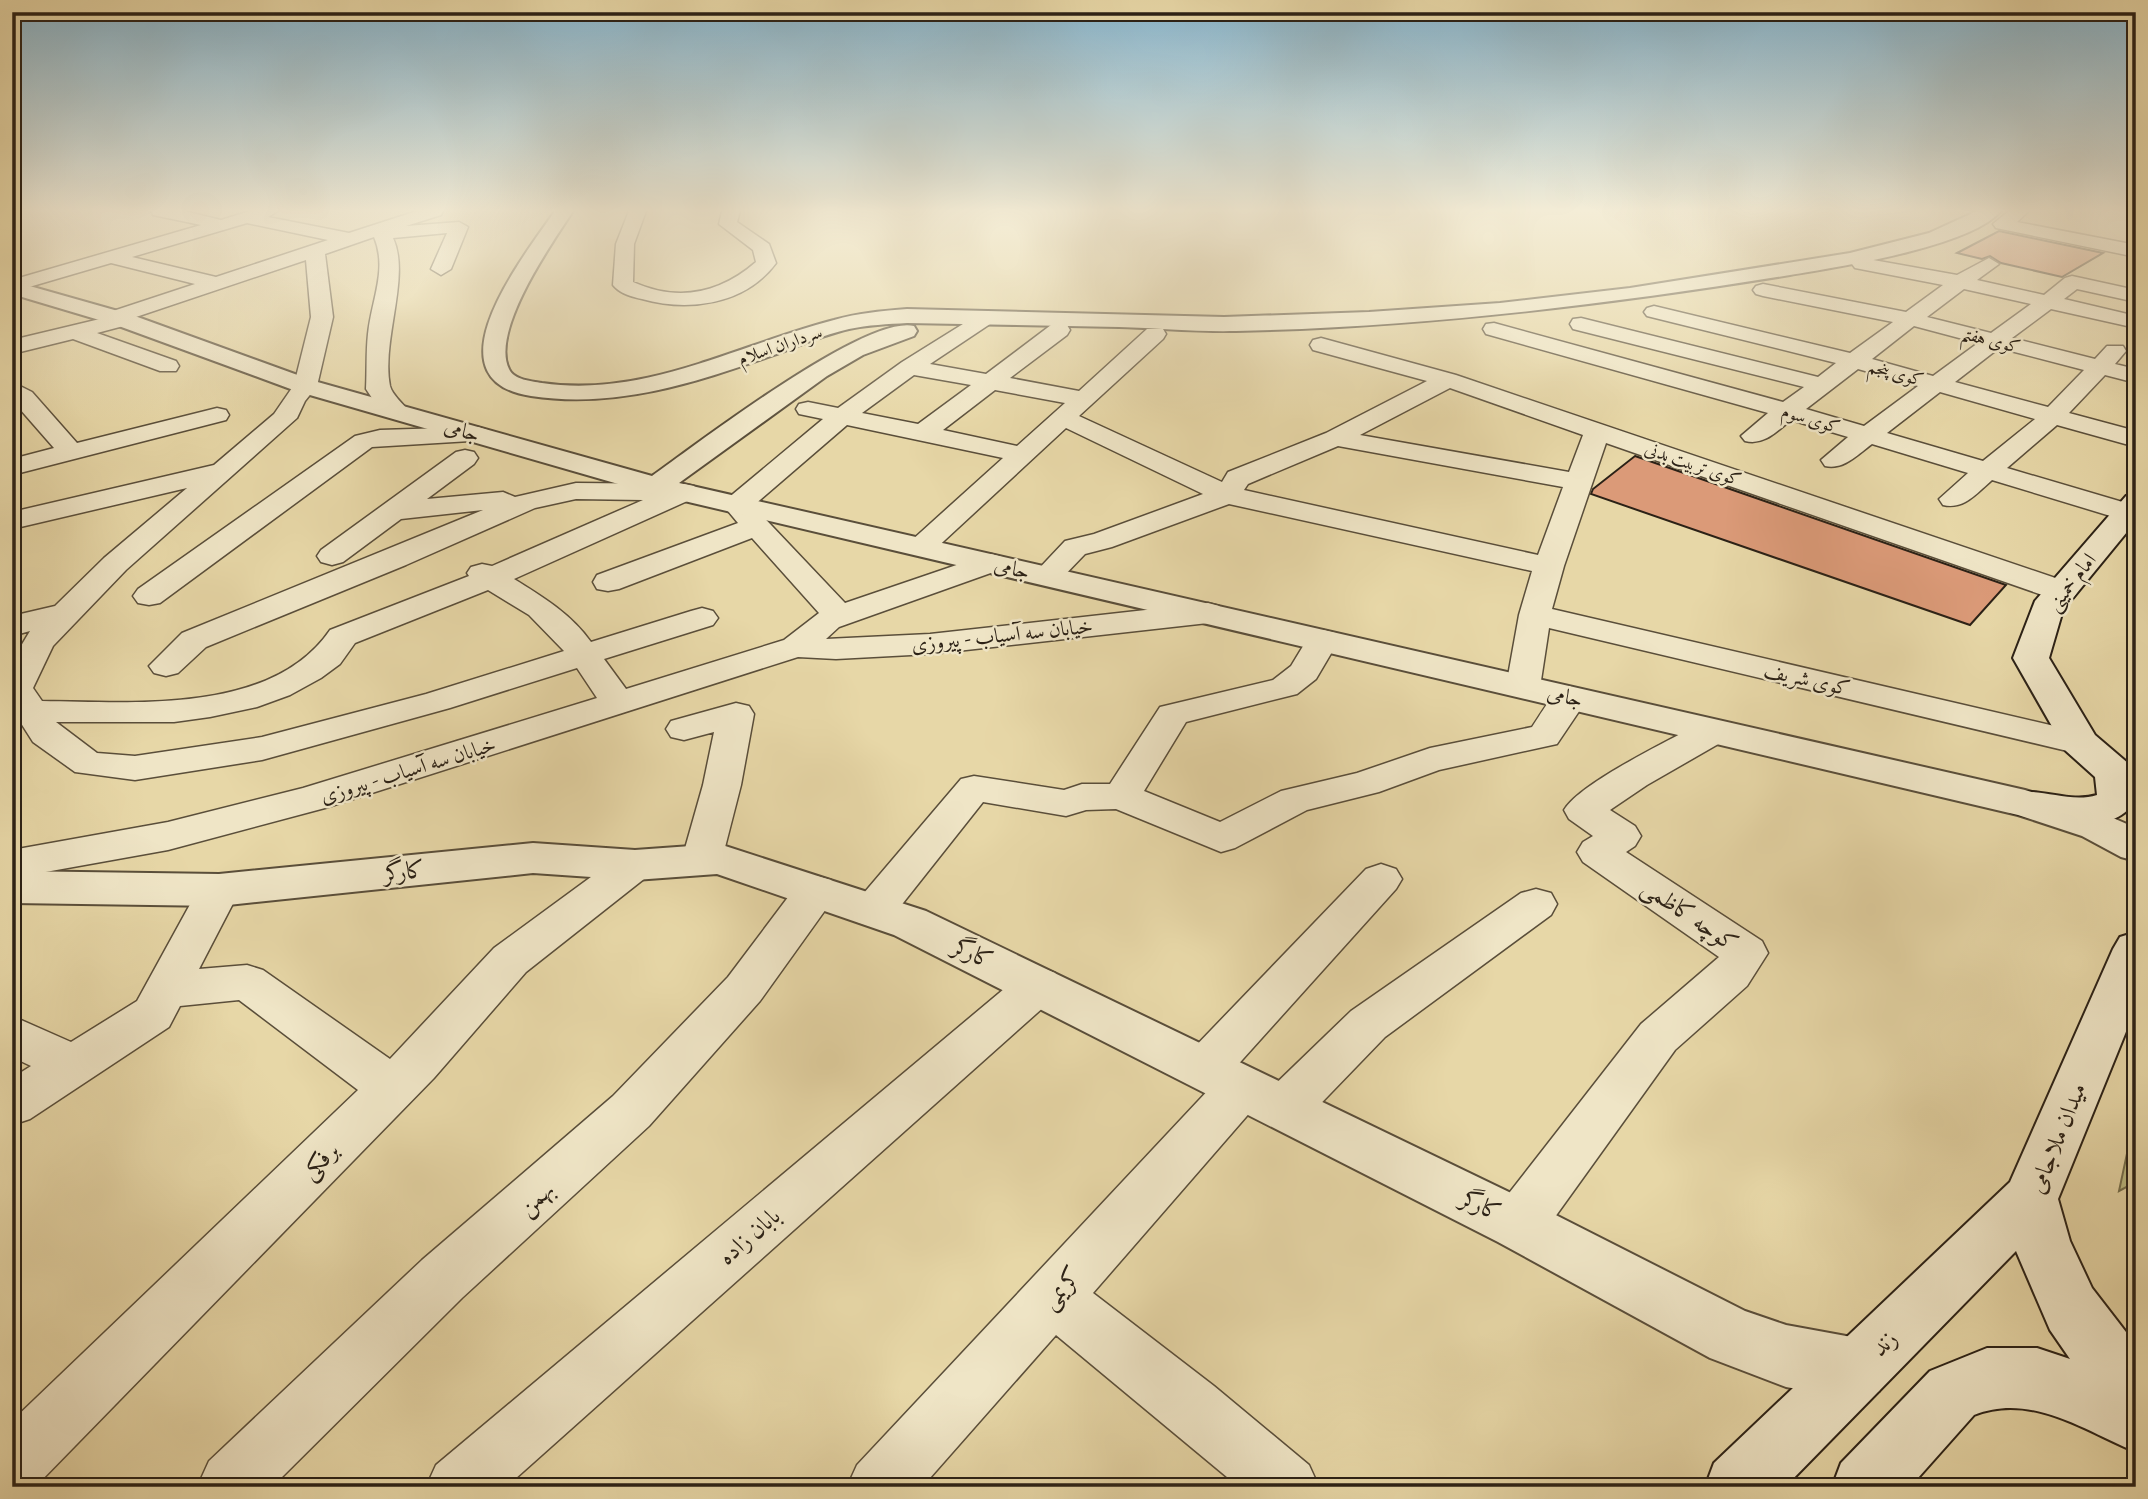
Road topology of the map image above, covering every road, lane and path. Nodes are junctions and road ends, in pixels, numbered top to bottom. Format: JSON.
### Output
{"nodes":[{"id":1,"x":36,"y":281,"type":"edge"},
{"id":2,"x":209,"y":281,"type":"edge"},
{"id":3,"x":224,"y":281,"type":"edge"},
{"id":4,"x":319,"y":281,"type":"edge"},
{"id":5,"x":388,"y":281,"type":"edge"},
{"id":6,"x":518,"y":281,"type":"edge"},
{"id":7,"x":623,"y":281,"type":"edge"},
{"id":8,"x":745,"y":281,"type":"edge"},
{"id":9,"x":1724,"y":281,"type":"edge"},
{"id":10,"x":1953,"y":281,"type":"edge"},
{"id":11,"x":2069,"y":281,"type":"edge"},
{"id":12,"x":1959,"y":282,"type":"junction"},
{"id":13,"x":2074,"y":282,"type":"junction"},
{"id":14,"x":218,"y":283,"type":"junction"},
{"id":15,"x":13,"y":288,"type":"edge"},
{"id":16,"x":2136,"y":296,"type":"edge"},
{"id":17,"x":2048,"y":302,"type":"junction"},
{"id":18,"x":1654,"y":312,"type":"dead end"},
{"id":19,"x":942,"y":317,"type":"junction"},
{"id":20,"x":119,"y":318,"type":"junction"},
{"id":21,"x":986,"y":318,"type":"junction"},
{"id":22,"x":1910,"y":319,"type":"junction"},
{"id":23,"x":2136,"y":322,"type":"edge"},
{"id":24,"x":1581,"y":324,"type":"dead end"},
{"id":25,"x":1494,"y":329,"type":"dead end"},
{"id":26,"x":1059,"y":330,"type":"dead end"},
{"id":27,"x":2136,"y":330,"type":"edge"},
{"id":28,"x":74,"y":332,"type":"junction"},
{"id":29,"x":1155,"y":334,"type":"dead end"},
{"id":30,"x":1888,"y":336,"type":"junction"},
{"id":31,"x":1996,"y":341,"type":"junction"},
{"id":32,"x":1321,"y":345,"type":"dead end"},
{"id":33,"x":12,"y":347,"type":"edge"},
{"id":34,"x":1854,"y":361,"type":"junction"},
{"id":35,"x":168,"y":366,"type":"dead end"},
{"id":36,"x":910,"y":367,"type":"junction"},
{"id":37,"x":2100,"y":367,"type":"junction"},
{"id":38,"x":2136,"y":376,"type":"edge"},
{"id":39,"x":1448,"y":380,"type":"junction"},
{"id":40,"x":992,"y":382,"type":"junction"},
{"id":41,"x":1937,"y":384,"type":"junction"},
{"id":42,"x":1822,"y":385,"type":"junction"},
{"id":43,"x":305,"y":386,"type":"junction"},
{"id":44,"x":12,"y":388,"type":"edge"},
{"id":45,"x":1084,"y":399,"type":"junction"},
{"id":46,"x":808,"y":409,"type":"dead end"},
{"id":47,"x":1787,"y":411,"type":"junction"},
{"id":48,"x":397,"y":412,"type":"junction"},
{"id":49,"x":217,"y":415,"type":"dead end"},
{"id":50,"x":2053,"y":415,"type":"junction"},
{"id":51,"x":842,"y":416,"type":"junction"},
{"id":52,"x":1062,"y":417,"type":"junction"},
{"id":53,"x":1597,"y":431,"type":"junction"},
{"id":54,"x":923,"y":433,"type":"junction"},
{"id":55,"x":1754,"y":436,"type":"dead end"},
{"id":56,"x":1867,"y":436,"type":"junction"},
{"id":57,"x":1335,"y":438,"type":"junction"},
{"id":58,"x":2136,"y":439,"type":"edge"},
{"id":59,"x":472,"y":447,"type":"junction"},
{"id":60,"x":71,"y":452,"type":"junction"},
{"id":61,"x":1021,"y":456,"type":"junction"},
{"id":62,"x":1834,"y":460,"type":"dead end"},
{"id":63,"x":12,"y":467,"type":"edge"},
{"id":64,"x":1985,"y":470,"type":"junction"},
{"id":65,"x":222,"y":471,"type":"junction"},
{"id":66,"x":1581,"y":482,"type":"junction"},
{"id":67,"x":670,"y":489,"type":"junction"},
{"id":68,"x":550,"y":495,"type":"junction"},
{"id":69,"x":1227,"y":495,"type":"junction"},
{"id":70,"x":1953,"y":499,"type":"dead end"},
{"id":71,"x":2132,"y":507,"type":"edge"},
{"id":72,"x":394,"y":511,"type":"junction"},
{"id":73,"x":747,"y":515,"type":"junction"},
{"id":74,"x":12,"y":521,"type":"edge"},
{"id":75,"x":921,"y":547,"type":"junction"},
{"id":76,"x":332,"y":556,"type":"dead end"},
{"id":77,"x":991,"y":563,"type":"junction"},
{"id":78,"x":1549,"y":566,"type":"junction"},
{"id":79,"x":486,"y":576,"type":"junction"},
{"id":80,"x":1047,"y":576,"type":"junction"},
{"id":81,"x":608,"y":582,"type":"dead end"},
{"id":82,"x":2062,"y":591,"type":"junction"},
{"id":83,"x":149,"y":596,"type":"dead end"},
{"id":84,"x":67,"y":613,"type":"junction"},
{"id":85,"x":1208,"y":613,"type":"junction"},
{"id":86,"x":1535,"y":615,"type":"junction"},
{"id":87,"x":839,"y":616,"type":"junction"},
{"id":88,"x":702,"y":618,"type":"dead end"},
{"id":89,"x":12,"y":626,"type":"edge"},
{"id":90,"x":1323,"y":640,"type":"junction"},
{"id":91,"x":796,"y":647,"type":"junction"},
{"id":92,"x":584,"y":653,"type":"junction"},
{"id":93,"x":166,"y":666,"type":"dead end"},
{"id":94,"x":1523,"y":687,"type":"junction"},
{"id":95,"x":1571,"y":698,"type":"junction"},
{"id":96,"x":619,"y":704,"type":"junction"},
{"id":97,"x":31,"y":711,"type":"junction"},
{"id":98,"x":684,"y":729,"type":"dead end"},
{"id":99,"x":1714,"y":731,"type":"junction"},
{"id":100,"x":2080,"y":743,"type":"junction"},
{"id":101,"x":2125,"y":782,"type":"edge"},
{"id":102,"x":1121,"y":796,"type":"junction"},
{"id":103,"x":2025,"y":803,"type":"junction"},
{"id":104,"x":2136,"y":847,"type":"edge"},
{"id":105,"x":702,"y":859,"type":"junction"},
{"id":106,"x":12,"y":864,"type":"edge"},
{"id":107,"x":635,"y":865,"type":"junction"},
{"id":108,"x":1381,"y":879,"type":"dead end"},
{"id":109,"x":12,"y":887,"type":"edge"},
{"id":110,"x":219,"y":890,"type":"junction"},
{"id":111,"x":816,"y":891,"type":"junction"},
{"id":112,"x":1536,"y":904,"type":"dead end"},
{"id":113,"x":873,"y":911,"type":"junction"},
{"id":114,"x":2136,"y":949,"type":"edge"},
{"id":115,"x":1040,"y":985,"type":"junction"},
{"id":116,"x":166,"y":990,"type":"junction"},
{"id":117,"x":12,"y":1035,"type":"edge"},
{"id":118,"x":73,"y":1065,"type":"junction"},
{"id":119,"x":393,"y":1087,"type":"junction"},
{"id":120,"x":1243,"y":1088,"type":"junction"},
{"id":121,"x":12,"y":1104,"type":"edge"},
{"id":122,"x":2030,"y":1199,"type":"junction"},
{"id":123,"x":1518,"y":1224,"type":"junction"},
{"id":124,"x":1053,"y":1297,"type":"junction"},
{"id":125,"x":1857,"y":1369,"type":"junction"},
{"id":126,"x":2136,"y":1391,"type":"edge"},
{"id":127,"x":2136,"y":1420,"type":"edge"},
{"id":128,"x":12,"y":1465,"type":"edge"},
{"id":129,"x":233,"y":1485,"type":"edge"},
{"id":130,"x":458,"y":1487,"type":"edge"},
{"id":131,"x":878,"y":1487,"type":"edge"},
{"id":132,"x":1287,"y":1487,"type":"edge"},
{"id":133,"x":1738,"y":1487,"type":"edge"},
{"id":134,"x":1865,"y":1487,"type":"edge"}],
"edges":[{"from":1,"to":15,"type":"street"},
{"from":2,"to":14,"type":"street"},
{"from":3,"to":14,"type":"street"},
{"from":4,"to":43,"type":"street"},
{"from":5,"to":48,"type":"street"},
{"from":6,"to":19,"type":"street","name":"سرداران اسلام"},
{"from":7,"to":8,"type":"street"},
{"from":9,"to":21,"type":"street","name":"سرداران اسلام"},
{"from":10,"to":12,"type":"street"},
{"from":11,"to":13,"type":"street"},
{"from":12,"to":17,"type":"street"},
{"from":12,"to":22,"type":"street"},
{"from":13,"to":16,"type":"street"},
{"from":13,"to":17,"type":"street"},
{"from":14,"to":20,"type":"street"},
{"from":15,"to":20,"type":"street","name":"جامی"},
{"from":17,"to":23,"type":"street"},
{"from":17,"to":31,"type":"street"},
{"from":18,"to":34,"type":"street","name":"کوی پنجم"},
{"from":19,"to":21,"type":"street","name":"سرداران اسلام"},
{"from":19,"to":67,"type":"street"},
{"from":20,"to":28,"type":"street"},
{"from":20,"to":43,"type":"street","name":"جامی"},
{"from":21,"to":36,"type":"street"},
{"from":22,"to":30,"type":"street"},
{"from":22,"to":30,"type":"street","name":"کوی هفتم"},
{"from":22,"to":31,"type":"street","name":"کوی هفتم"},
{"from":24,"to":42,"type":"street"},
{"from":25,"to":47,"type":"street","name":"کوی سوم"},
{"from":26,"to":40,"type":"street"},
{"from":27,"to":37,"type":"street"},
{"from":28,"to":33,"type":"street"},
{"from":28,"to":35,"type":"street"},
{"from":29,"to":45,"type":"street"},
{"from":30,"to":34,"type":"street"},
{"from":31,"to":37,"type":"street","name":"کوی هفتم"},
{"from":31,"to":41,"type":"street"},
{"from":32,"to":39,"type":"street","name":"کوی تربیت بدنی"},
{"from":34,"to":41,"type":"street","name":"کوی پنجم"},
{"from":34,"to":42,"type":"street"},
{"from":36,"to":40,"type":"street"},
{"from":36,"to":51,"type":"street"},
{"from":37,"to":38,"type":"street","name":"کوی هفتم"},
{"from":37,"to":50,"type":"street"},
{"from":39,"to":53,"type":"street","name":"کوی تربیت بدنی"},
{"from":39,"to":57,"type":"street"},
{"from":40,"to":45,"type":"street"},
{"from":40,"to":54,"type":"street"},
{"from":41,"to":50,"type":"street","name":"کوی پنجم"},
{"from":41,"to":56,"type":"street"},
{"from":42,"to":47,"type":"street"},
{"from":43,"to":48,"type":"street","name":"جامی"},
{"from":43,"to":65,"type":"street"},
{"from":44,"to":60,"type":"street"},
{"from":45,"to":52,"type":"street"},
{"from":46,"to":51,"type":"street"},
{"from":47,"to":55,"type":"street"},
{"from":47,"to":56,"type":"street","name":"کوی سوم"},
{"from":48,"to":59,"type":"street","name":"جامی"},
{"from":49,"to":60,"type":"street"},
{"from":50,"to":58,"type":"street","name":"کوی پنجم"},
{"from":50,"to":64,"type":"street"},
{"from":51,"to":54,"type":"street"},
{"from":51,"to":73,"type":"street"},
{"from":52,"to":61,"type":"street"},
{"from":52,"to":69,"type":"street"},
{"from":53,"to":66,"type":"street"},
{"from":53,"to":82,"type":"street","name":"کوی تربیت بدنی"},
{"from":54,"to":61,"type":"street"},
{"from":56,"to":62,"type":"street"},
{"from":56,"to":64,"type":"street","name":"کوی سوم"},
{"from":57,"to":66,"type":"street"},
{"from":57,"to":69,"type":"street"},
{"from":59,"to":67,"type":"street","name":"جامی"},
{"from":59,"to":72,"type":"street"},
{"from":59,"to":83,"type":"street"},
{"from":60,"to":63,"type":"street"},
{"from":61,"to":75,"type":"street"},
{"from":64,"to":70,"type":"street"},
{"from":64,"to":71,"type":"street","name":"کوی سوم"},
{"from":65,"to":74,"type":"street"},
{"from":65,"to":84,"type":"street"},
{"from":66,"to":78,"type":"street"},
{"from":67,"to":68,"type":"street"},
{"from":67,"to":73,"type":"street","name":"جامی"},
{"from":67,"to":79,"type":"street"},
{"from":68,"to":72,"type":"street"},
{"from":68,"to":93,"type":"street"},
{"from":69,"to":78,"type":"street"},
{"from":69,"to":80,"type":"street"},
{"from":71,"to":82,"type":"street","name":"امام خمینی"},
{"from":72,"to":76,"type":"street"},
{"from":73,"to":75,"type":"street","name":"جامی"},
{"from":73,"to":81,"type":"street"},
{"from":73,"to":87,"type":"street"},
{"from":75,"to":77,"type":"street","name":"جامی"},
{"from":77,"to":80,"type":"street","name":"جامی"},
{"from":77,"to":87,"type":"street","name":"خیابان سه آسیاب - پیروزی"},
{"from":78,"to":86,"type":"street"},
{"from":79,"to":92,"type":"street"},
{"from":79,"to":97,"type":"street"},
{"from":80,"to":85,"type":"street","name":"جامی"},
{"from":82,"to":100,"type":"street","name":"امام خمینی"},
{"from":84,"to":89,"type":"street"},
{"from":84,"to":97,"type":"street"},
{"from":85,"to":90,"type":"street","name":"جامی"},
{"from":85,"to":91,"type":"street","name":"خیابان سه آسیاب - پیروزی"},
{"from":86,"to":94,"type":"street"},
{"from":86,"to":100,"type":"street","name":"کوی شریف"},
{"from":87,"to":91,"type":"street","name":"خیابان سه آسیاب - پیروزی"},
{"from":88,"to":92,"type":"street"},
{"from":90,"to":94,"type":"street","name":"جامی"},
{"from":90,"to":102,"type":"street"},
{"from":91,"to":96,"type":"street","name":"خیابان سه آسیاب - پیروزی"},
{"from":92,"to":96,"type":"street"},
{"from":92,"to":97,"type":"street"},
{"from":94,"to":95,"type":"street","name":"جامی"},
{"from":95,"to":99,"type":"street","name":"جامی"},
{"from":95,"to":102,"type":"street"},
{"from":96,"to":106,"type":"street","name":"خیابان سه آسیاب - پیروزی"},
{"from":98,"to":105,"type":"street"},
{"from":99,"to":103,"type":"street","name":"جامی"},
{"from":99,"to":123,"type":"street","name":"کوچه کاظمی"},
{"from":100,"to":101,"type":"street","name":"امام خمینی"},
{"from":101,"to":103,"type":"street"},
{"from":102,"to":113,"type":"street"},
{"from":103,"to":104,"type":"street"},
{"from":105,"to":107,"type":"street","name":"کارگر"},
{"from":105,"to":111,"type":"street","name":"کارگر"},
{"from":107,"to":110,"type":"street","name":"کارگر"},
{"from":107,"to":119,"type":"street","name":"برفکی"},
{"from":108,"to":120,"type":"street"},
{"from":109,"to":110,"type":"street","name":"کارگر"},
{"from":110,"to":116,"type":"street"},
{"from":111,"to":113,"type":"street","name":"کارگر"},
{"from":111,"to":129,"type":"street","name":"بهمن"},
{"from":112,"to":120,"type":"street"},
{"from":113,"to":115,"type":"street","name":"کارگر"},
{"from":114,"to":122,"type":"street","name":"میدان ملاجامی"},
{"from":115,"to":120,"type":"street","name":"کارگر"},
{"from":115,"to":130,"type":"street","name":"بابان زاده"},
{"from":116,"to":118,"type":"street"},
{"from":116,"to":119,"type":"street"},
{"from":117,"to":118,"type":"street"},
{"from":118,"to":121,"type":"street"},
{"from":119,"to":128,"type":"street","name":"برفکی"},
{"from":120,"to":123,"type":"street","name":"کارگر"},
{"from":120,"to":124,"type":"street","name":"کریمی"},
{"from":122,"to":125,"type":"street","name":"زند"},
{"from":122,"to":126,"type":"street","name":"میدان ملاجامی"},
{"from":123,"to":125,"type":"street","name":"کارگر"},
{"from":124,"to":131,"type":"street","name":"کریمی"},
{"from":124,"to":132,"type":"street"},
{"from":125,"to":133,"type":"street","name":"زند"},
{"from":127,"to":134,"type":"street"}]}
